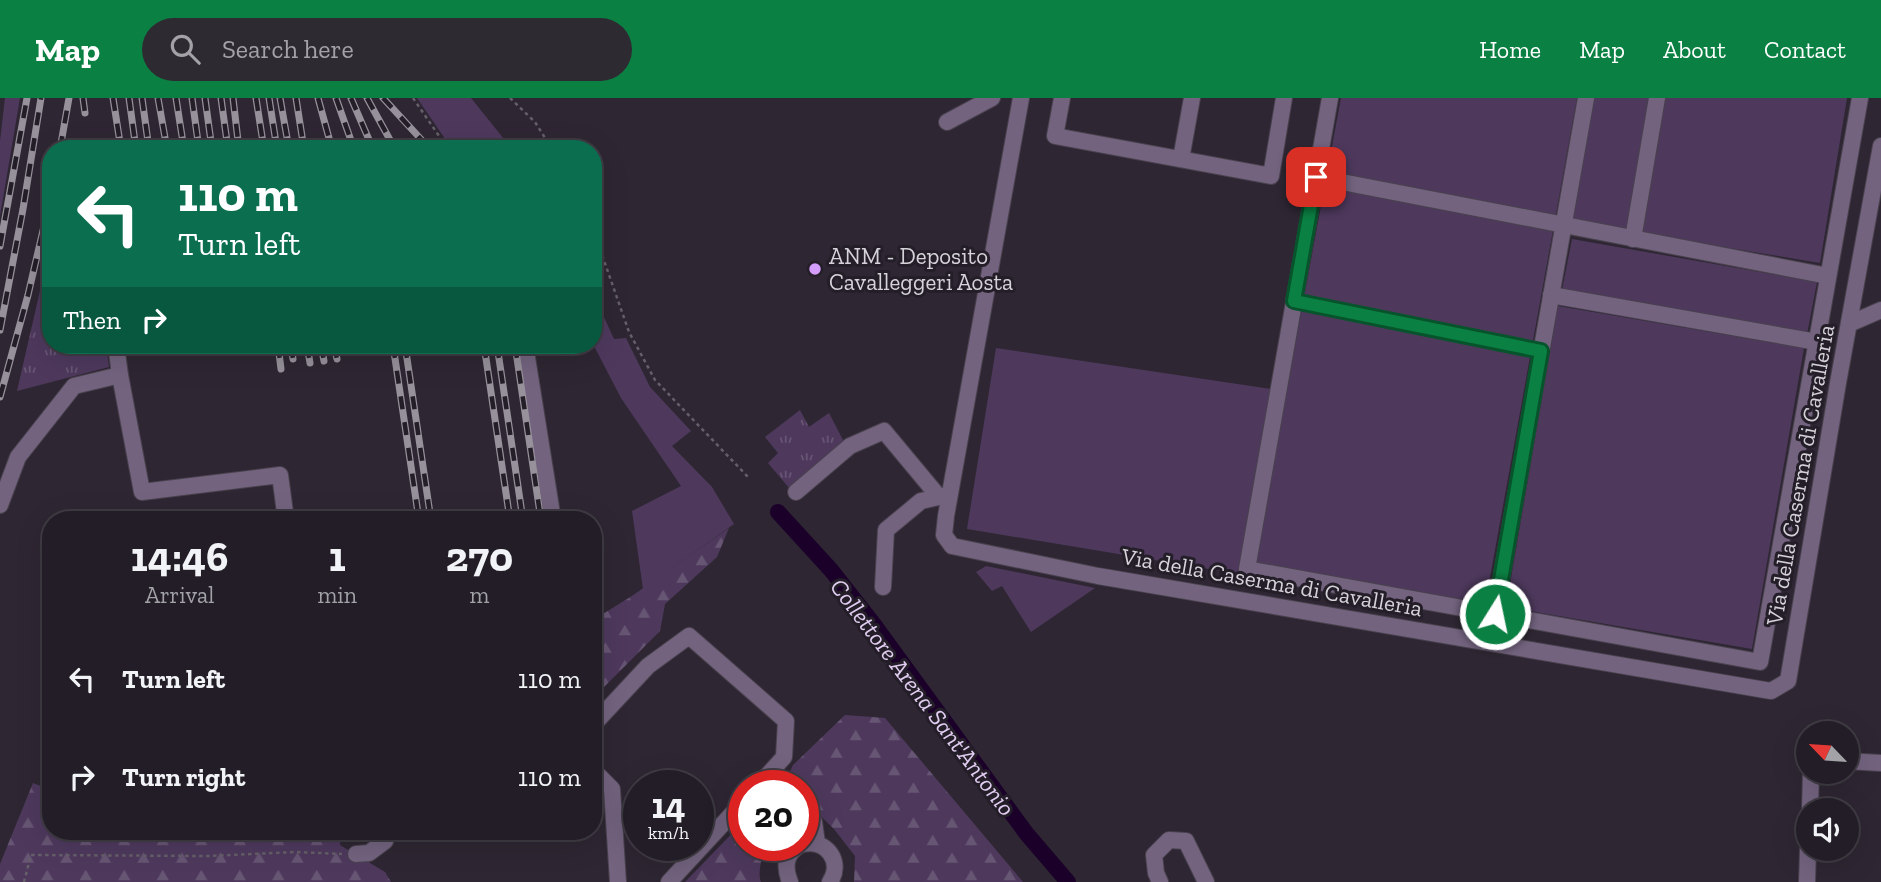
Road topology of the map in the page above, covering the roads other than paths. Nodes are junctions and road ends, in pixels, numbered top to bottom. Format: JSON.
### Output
{"nodes":[{"id":1,"x":992,"y":98,"type":"edge"},
{"id":2,"x":1021,"y":98,"type":"edge"},
{"id":3,"x":1062,"y":98,"type":"edge"},
{"id":4,"x":1192,"y":98,"type":"edge"},
{"id":5,"x":1284,"y":98,"type":"edge"},
{"id":6,"x":1330,"y":98,"type":"edge"},
{"id":7,"x":1586,"y":98,"type":"edge"},
{"id":8,"x":1657,"y":98,"type":"edge"},
{"id":9,"x":1860,"y":98,"type":"edge"},
{"id":10,"x":947,"y":122,"type":"dead end"},
{"id":11,"x":1881,"y":146,"type":"edge"},
{"id":12,"x":1181,"y":159,"type":"junction"},
{"id":13,"x":1316,"y":177,"type":"junction"},
{"id":14,"x":1564,"y":225,"type":"junction"},
{"id":15,"x":1633,"y":239,"type":"junction"},
{"id":16,"x":1828,"y":276,"type":"junction"},
{"id":17,"x":1551,"y":295,"type":"junction"},
{"id":18,"x":1294,"y":301,"type":"junction"},
{"id":19,"x":1881,"y":310,"type":"edge"},
{"id":20,"x":1849,"y":324,"type":"junction"},
{"id":21,"x":1817,"y":342,"type":"junction"},
{"id":22,"x":1541,"y":351,"type":"junction"},
{"id":23,"x":117,"y":354,"type":"edge"},
{"id":24,"x":526,"y":354,"type":"edge"},
{"id":25,"x":120,"y":375,"type":"junction"},
{"id":26,"x":796,"y":492,"type":"dead end"},
{"id":27,"x":944,"y":496,"type":"junction"},
{"id":28,"x":0,"y":505,"type":"edge"},
{"id":29,"x":285,"y":511,"type":"edge"},
{"id":30,"x":552,"y":511,"type":"edge"},
{"id":31,"x":883,"y":587,"type":"dead end"},
{"id":32,"x":1495,"y":614,"type":"junction"},
{"id":33,"x":602,"y":715,"type":"edge"},
{"id":34,"x":1859,"y":762,"type":"edge"},
{"id":35,"x":1881,"y":764,"type":"edge"},
{"id":36,"x":775,"y":770,"type":"edge"},
{"id":37,"x":602,"y":779,"type":"edge"},
{"id":38,"x":728,"y":818,"type":"edge"},
{"id":39,"x":384,"y":840,"type":"edge"},
{"id":40,"x":819,"y":846,"type":"edge"},
{"id":41,"x":356,"y":854,"type":"road end"},
{"id":42,"x":786,"y":861,"type":"edge"},
{"id":43,"x":1808,"y":861,"type":"edge"},
{"id":44,"x":618,"y":882,"type":"edge"},
{"id":45,"x":669,"y":882,"type":"edge"},
{"id":46,"x":790,"y":882,"type":"edge"},
{"id":47,"x":830,"y":882,"type":"edge"},
{"id":48,"x":1160,"y":882,"type":"edge"},
{"id":49,"x":1206,"y":882,"type":"edge"},
{"id":50,"x":1807,"y":882,"type":"edge"}],
"edges":[{"from":1,"to":10,"type":"street"},
{"from":2,"to":27,"type":"street","name":"Via della Caserma di Cavalleria"},
{"from":3,"to":12,"type":"street"},
{"from":4,"to":12,"type":"street"},
{"from":5,"to":12,"type":"street"},
{"from":6,"to":13,"type":"street"},
{"from":7,"to":14,"type":"street"},
{"from":8,"to":15,"type":"street"},
{"from":9,"to":16,"type":"street"},
{"from":11,"to":20,"type":"street","name":"Via della Caserma di Cavalleria"},
{"from":13,"to":14,"type":"street"},
{"from":13,"to":18,"type":"street"},
{"from":14,"to":15,"type":"street"},
{"from":14,"to":17,"type":"street"},
{"from":15,"to":16,"type":"street"},
{"from":16,"to":21,"type":"street"},
{"from":17,"to":21,"type":"street"},
{"from":17,"to":22,"type":"street"},
{"from":18,"to":22,"type":"street"},
{"from":18,"to":32,"type":"street"},
{"from":19,"to":20,"type":"street"},
{"from":20,"to":27,"type":"street","name":"Via della Caserma di Cavalleria"},
{"from":21,"to":32,"type":"street"},
{"from":22,"to":32,"type":"street"},
{"from":23,"to":25,"type":"street"},
{"from":24,"to":30,"type":"street"},
{"from":25,"to":28,"type":"street"},
{"from":25,"to":29,"type":"street"},
{"from":26,"to":27,"type":"street"},
{"from":27,"to":31,"type":"street"},
{"from":33,"to":36,"type":"street"},
{"from":34,"to":35,"type":"street"},
{"from":37,"to":44,"type":"street"},
{"from":38,"to":45,"type":"street"},
{"from":39,"to":41,"type":"street"},
{"from":40,"to":47,"type":"street"},
{"from":42,"to":46,"type":"street"},
{"from":43,"to":50,"type":"street"},
{"from":48,"to":49,"type":"street"}]}
